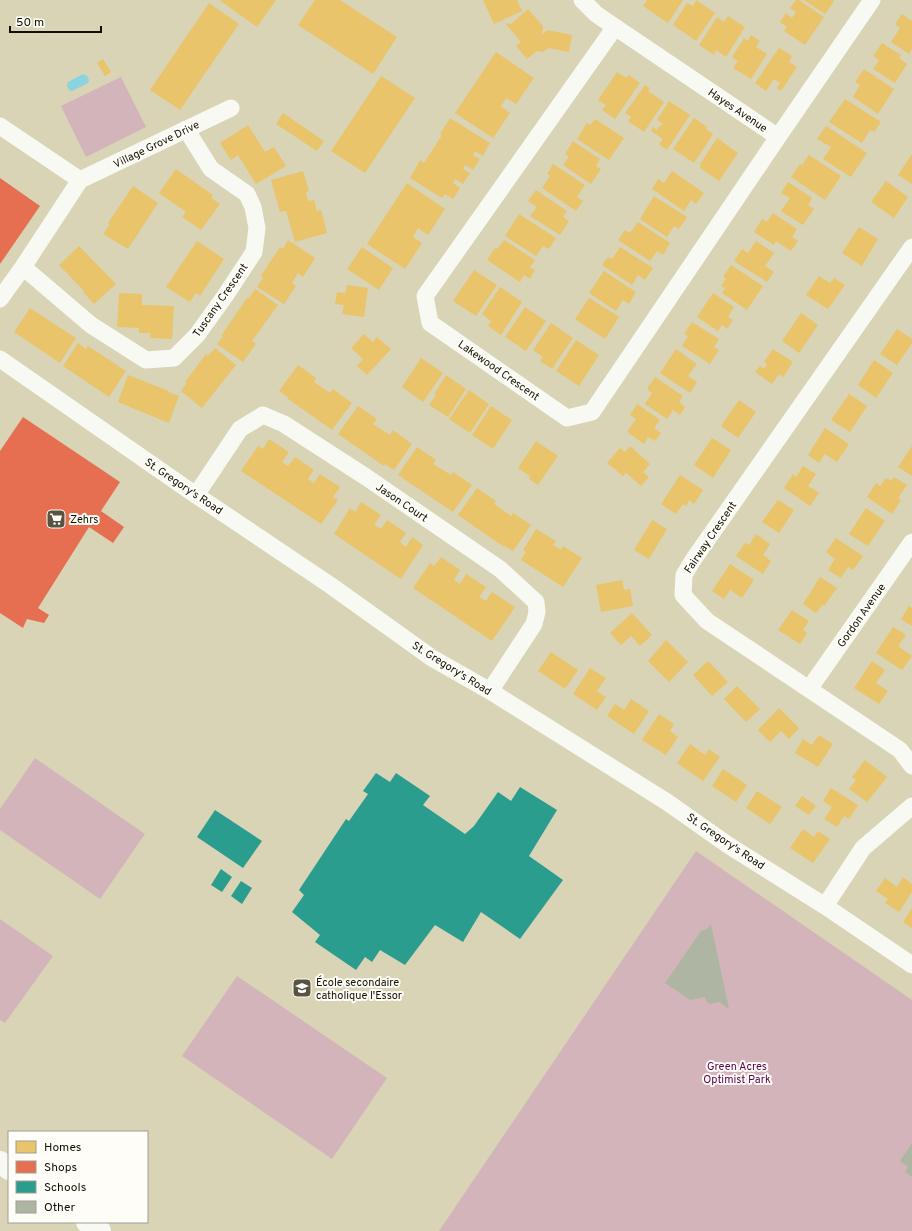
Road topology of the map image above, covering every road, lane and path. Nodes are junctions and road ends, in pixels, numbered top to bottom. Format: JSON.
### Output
{"nodes":[{"id":1,"x":582,"y":0,"type":"edge"},
{"id":2,"x":872,"y":0,"type":"edge"},
{"id":3,"x":615,"y":27,"type":"junction"},
{"id":4,"x":231,"y":108,"type":"dead end"},
{"id":5,"x":0,"y":126,"type":"edge"},
{"id":6,"x":186,"y":129,"type":"junction"},
{"id":7,"x":778,"y":137,"type":"junction"},
{"id":8,"x":80,"y":180,"type":"junction"},
{"id":9,"x":912,"y":247,"type":"edge"},
{"id":10,"x":23,"y":267,"type":"junction"},
{"id":11,"x":0,"y":299,"type":"edge"},
{"id":12,"x":2,"y":365,"type":"edge"},
{"id":13,"x":196,"y":495,"type":"junction"},
{"id":14,"x":912,"y":542,"type":"edge"},
{"id":15,"x":809,"y":689,"type":"junction"},
{"id":16,"x":490,"y":691,"type":"junction"},
{"id":17,"x":912,"y":766,"type":"edge"},
{"id":18,"x":912,"y":806,"type":"edge"},
{"id":19,"x":825,"y":906,"type":"junction"},
{"id":20,"x":912,"y":965,"type":"edge"},
{"id":21,"x":0,"y":1162,"type":"edge"},
{"id":22,"x":8,"y":1168,"type":"edge"},
{"id":23,"x":88,"y":1223,"type":"edge"},
{"id":24,"x":100,"y":1231,"type":"edge"}],
"edges":[{"from":1,"to":3,"type":"street","name":"Hayes Avenue"},
{"from":2,"to":7,"type":"street","name":"Hayes Avenue"},
{"from":3,"to":7,"type":"street","name":"Hayes Avenue"},
{"from":3,"to":7,"type":"street","name":"Lakewood Crescent"},
{"from":4,"to":6,"type":"street","name":"Village Grove Drive"},
{"from":5,"to":8,"type":"street"},
{"from":6,"to":8,"type":"street","name":"Village Grove Drive"},
{"from":6,"to":10,"type":"street","name":"Tuscany Crescent"},
{"from":8,"to":10,"type":"street"},
{"from":9,"to":15,"type":"street","name":"Fairway Crescent"},
{"from":10,"to":11,"type":"street"},
{"from":12,"to":13,"type":"street","name":"St. Gregory's Road"},
{"from":13,"to":16,"type":"street","name":"St. Gregory's Road"},
{"from":13,"to":16,"type":"street","name":"Jason Court"},
{"from":14,"to":15,"type":"street","name":"Gordon Avenue"},
{"from":15,"to":17,"type":"street","name":"Fairway Crescent"},
{"from":16,"to":19,"type":"street","name":"St. Gregory's Road"},
{"from":18,"to":19,"type":"street"},
{"from":19,"to":20,"type":"street","name":"St. Gregory's Road"},
{"from":21,"to":22,"type":"main road"},
{"from":23,"to":24,"type":"main road"}]}
